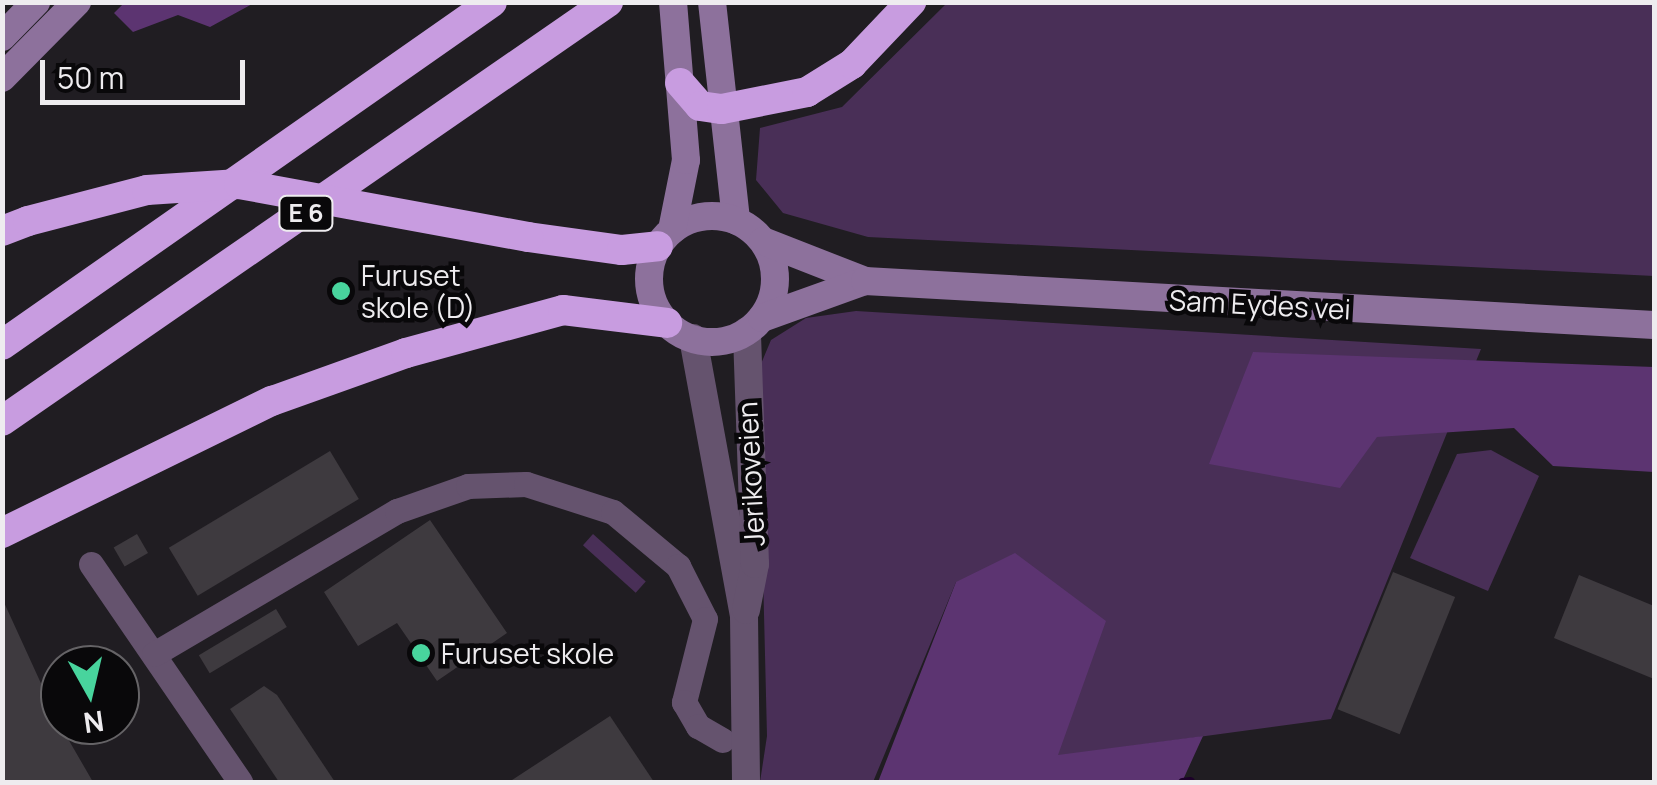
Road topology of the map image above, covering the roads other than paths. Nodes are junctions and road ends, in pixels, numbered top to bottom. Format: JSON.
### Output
{"nodes":[{"id":1,"x":36,"y":2,"type":"edge"},
{"id":2,"x":77,"y":2,"type":"edge"},
{"id":3,"x":492,"y":2,"type":"edge"},
{"id":4,"x":608,"y":2,"type":"edge"},
{"id":5,"x":673,"y":2,"type":"edge"},
{"id":6,"x":712,"y":2,"type":"edge"},
{"id":7,"x":910,"y":2,"type":"edge"},
{"id":8,"x":2,"y":37,"type":"edge"},
{"id":9,"x":2,"y":78,"type":"edge"},
{"id":10,"x":680,"y":83,"type":"joint"},
{"id":11,"x":707,"y":107,"type":"junction"},
{"id":12,"x":736,"y":221,"type":"junction"},
{"id":13,"x":15,"y":226,"type":"edge"},
{"id":14,"x":665,"y":238,"type":"junction"},
{"id":15,"x":763,"y":241,"type":"junction"},
{"id":16,"x":865,"y":282,"type":"junction"},
{"id":17,"x":1654,"y":324,"type":"edge"},
{"id":18,"x":755,"y":325,"type":"junction"},
{"id":19,"x":680,"y":330,"type":"junction"},
{"id":20,"x":2,"y":345,"type":"edge"},
{"id":21,"x":2,"y":421,"type":"edge"},
{"id":22,"x":2,"y":534,"type":"edge"},
{"id":23,"x":91,"y":564,"type":"dead end"},
{"id":24,"x":744,"y":616,"type":"junction"},
{"id":25,"x":154,"y":654,"type":"junction"},
{"id":26,"x":722,"y":740,"type":"dead end"},
{"id":27,"x":240,"y":782,"type":"edge"},
{"id":28,"x":746,"y":782,"type":"edge"}],
"edges":[{"from":1,"to":8,"type":"main road"},
{"from":2,"to":9,"type":"main road"},
{"from":3,"to":20,"type":"highway","number":"E 6"},
{"from":4,"to":21,"type":"highway","number":"E 6"},
{"from":5,"to":10,"type":"main road"},
{"from":6,"to":11,"type":"main road","name":"Jerikoveien"},
{"from":7,"to":11,"type":"highway"},
{"from":10,"to":11,"type":"highway"},
{"from":11,"to":12,"type":"main road","name":"Jerikoveien"},
{"from":11,"to":14,"type":"main road","name":"Jerikoveien"},
{"from":12,"to":14,"type":"main road"},
{"from":12,"to":15,"type":"main road"},
{"from":13,"to":14,"type":"highway","number":"E 6","bridge":true},
{"from":14,"to":19,"type":"main road","name":"Jerikoveien"},
{"from":15,"to":16,"type":"main road","name":"Sam Eydes vei"},
{"from":15,"to":18,"type":"main road","name":"Jerikoveien"},
{"from":16,"to":17,"type":"main road","name":"Sam Eydes vei"},
{"from":16,"to":18,"type":"main road","name":"Sam Eydes vei"},
{"from":18,"to":19,"type":"main road"},
{"from":18,"to":24,"type":"street","name":"Jerikoveien"},
{"from":19,"to":22,"type":"highway"},
{"from":19,"to":24,"type":"street","name":"Jerikoveien"},
{"from":23,"to":25,"type":"street"},
{"from":24,"to":28,"type":"street","name":"Jerikoveien"},
{"from":25,"to":26,"type":"street"},
{"from":25,"to":27,"type":"street"}]}
